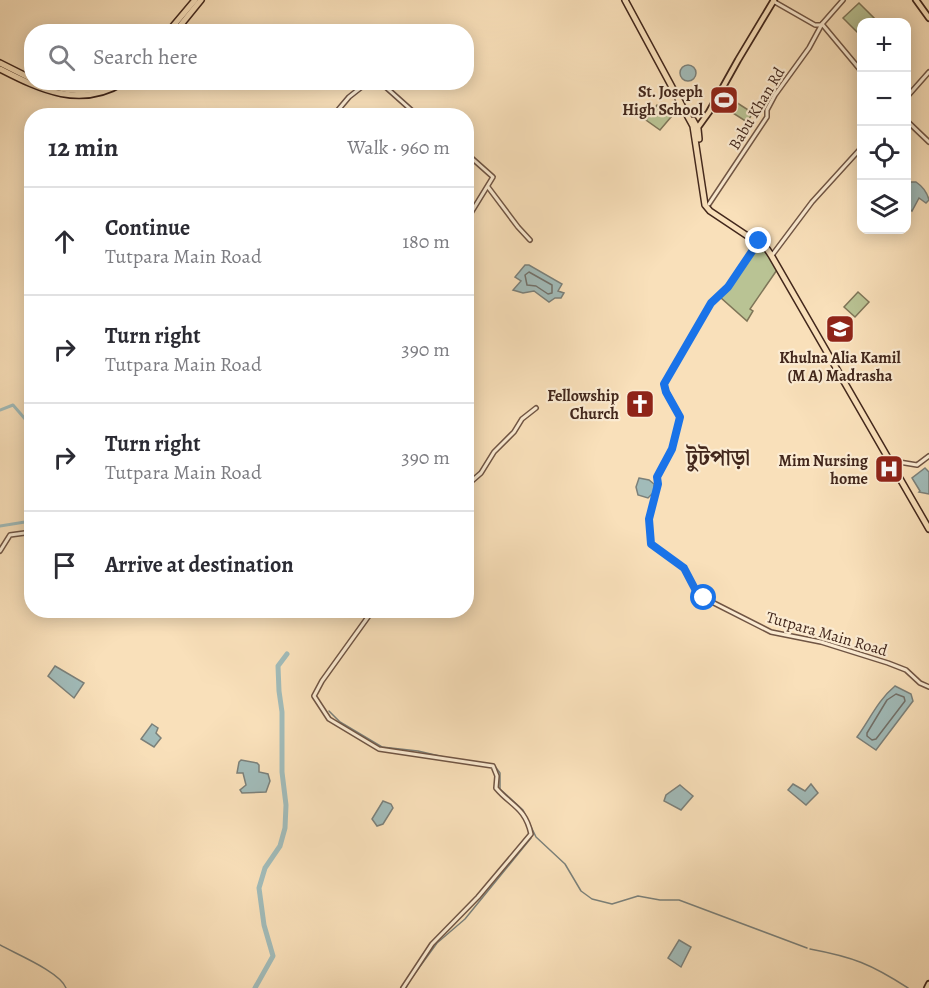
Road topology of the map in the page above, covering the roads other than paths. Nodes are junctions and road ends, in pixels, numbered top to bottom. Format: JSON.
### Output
{"nodes":[{"id":1,"x":195,"y":0,"type":"edge"},
{"id":2,"x":201,"y":0,"type":"edge"},
{"id":3,"x":626,"y":0,"type":"edge"},
{"id":4,"x":773,"y":0,"type":"edge"},
{"id":5,"x":843,"y":0,"type":"edge"},
{"id":6,"x":916,"y":0,"type":"edge"},
{"id":7,"x":929,"y":18,"type":"edge"},
{"id":8,"x":178,"y":24,"type":"joint"},
{"id":9,"x":822,"y":24,"type":"junction"},
{"id":10,"x":1,"y":66,"type":"edge"},
{"id":11,"x":857,"y":67,"type":"edge"},
{"id":12,"x":929,"y":72,"type":"edge"},
{"id":13,"x":24,"y":76,"type":"edge"},
{"id":14,"x":24,"y":80,"type":"edge"},
{"id":15,"x":46,"y":90,"type":"edge"},
{"id":16,"x":64,"y":90,"type":"edge"},
{"id":17,"x":92,"y":90,"type":"edge"},
{"id":18,"x":111,"y":90,"type":"edge"},
{"id":19,"x":358,"y":90,"type":"edge"},
{"id":20,"x":388,"y":90,"type":"edge"},
{"id":21,"x":911,"y":92,"type":"edge"},
{"id":22,"x":76,"y":93,"type":"junction"},
{"id":23,"x":340,"y":108,"type":"edge"},
{"id":24,"x":408,"y":108,"type":"edge"},
{"id":25,"x":911,"y":125,"type":"edge"},
{"id":26,"x":696,"y":130,"type":"junction"},
{"id":27,"x":929,"y":142,"type":"edge"},
{"id":28,"x":857,"y":151,"type":"edge"},
{"id":29,"x":474,"y":160,"type":"edge"},
{"id":30,"x":488,"y":187,"type":"junction"},
{"id":31,"x":709,"y":204,"type":"junction"},
{"id":32,"x":474,"y":209,"type":"edge"},
{"id":33,"x":530,"y":240,"type":"dead end"},
{"id":34,"x":758,"y":242,"type":"junction"},
{"id":35,"x":773,"y":254,"type":"junction"},
{"id":36,"x":536,"y":408,"type":"dead end"},
{"id":37,"x":929,"y":456,"type":"edge"},
{"id":38,"x":893,"y":460,"type":"junction"},
{"id":39,"x":474,"y":479,"type":"edge"},
{"id":40,"x":929,"y":523,"type":"edge"},
{"id":41,"x":929,"y":529,"type":"edge"},
{"id":42,"x":24,"y":533,"type":"edge"},
{"id":43,"x":0,"y":550,"type":"edge"},
{"id":44,"x":367,"y":618,"type":"edge"},
{"id":45,"x":929,"y":687,"type":"edge"},
{"id":46,"x":929,"y":984,"type":"edge"},
{"id":47,"x":403,"y":988,"type":"edge"},
{"id":48,"x":927,"y":988,"type":"edge"}],
"edges":[{"from":1,"to":8,"type":"highway"},
{"from":2,"to":8,"type":"highway"},
{"from":3,"to":26,"type":"highway"},
{"from":4,"to":9,"type":"street"},
{"from":4,"to":26,"type":"main road"},
{"from":5,"to":9,"type":"street","name":"Babu Khan Rd"},
{"from":6,"to":7,"type":"main road"},
{"from":9,"to":11,"type":"street"},
{"from":9,"to":31,"type":"street","name":"Babu Khan Rd"},
{"from":10,"to":13,"type":"highway"},
{"from":10,"to":14,"type":"highway"},
{"from":12,"to":21,"type":"street"},
{"from":15,"to":22,"type":"highway"},
{"from":16,"to":22,"type":"highway"},
{"from":17,"to":22,"type":"highway"},
{"from":18,"to":22,"type":"highway"},
{"from":19,"to":23,"type":"street"},
{"from":20,"to":24,"type":"street"},
{"from":25,"to":27,"type":"street"},
{"from":26,"to":31,"type":"highway"},
{"from":26,"to":34,"type":"highway"},
{"from":28,"to":35,"type":"street"},
{"from":29,"to":30,"type":"street"},
{"from":30,"to":32,"type":"street"},
{"from":30,"to":33,"type":"street"},
{"from":31,"to":34,"type":"highway"},
{"from":34,"to":35,"type":"highway"},
{"from":34,"to":41,"type":"highway"},
{"from":34,"to":45,"type":"street","name":"Tutpara Main Road"},
{"from":35,"to":38,"type":"highway"},
{"from":36,"to":39,"type":"street"},
{"from":37,"to":38,"type":"street"},
{"from":38,"to":40,"type":"highway"},
{"from":42,"to":43,"type":"street"},
{"from":44,"to":47,"type":"street"},
{"from":46,"to":48,"type":"main road"}]}
